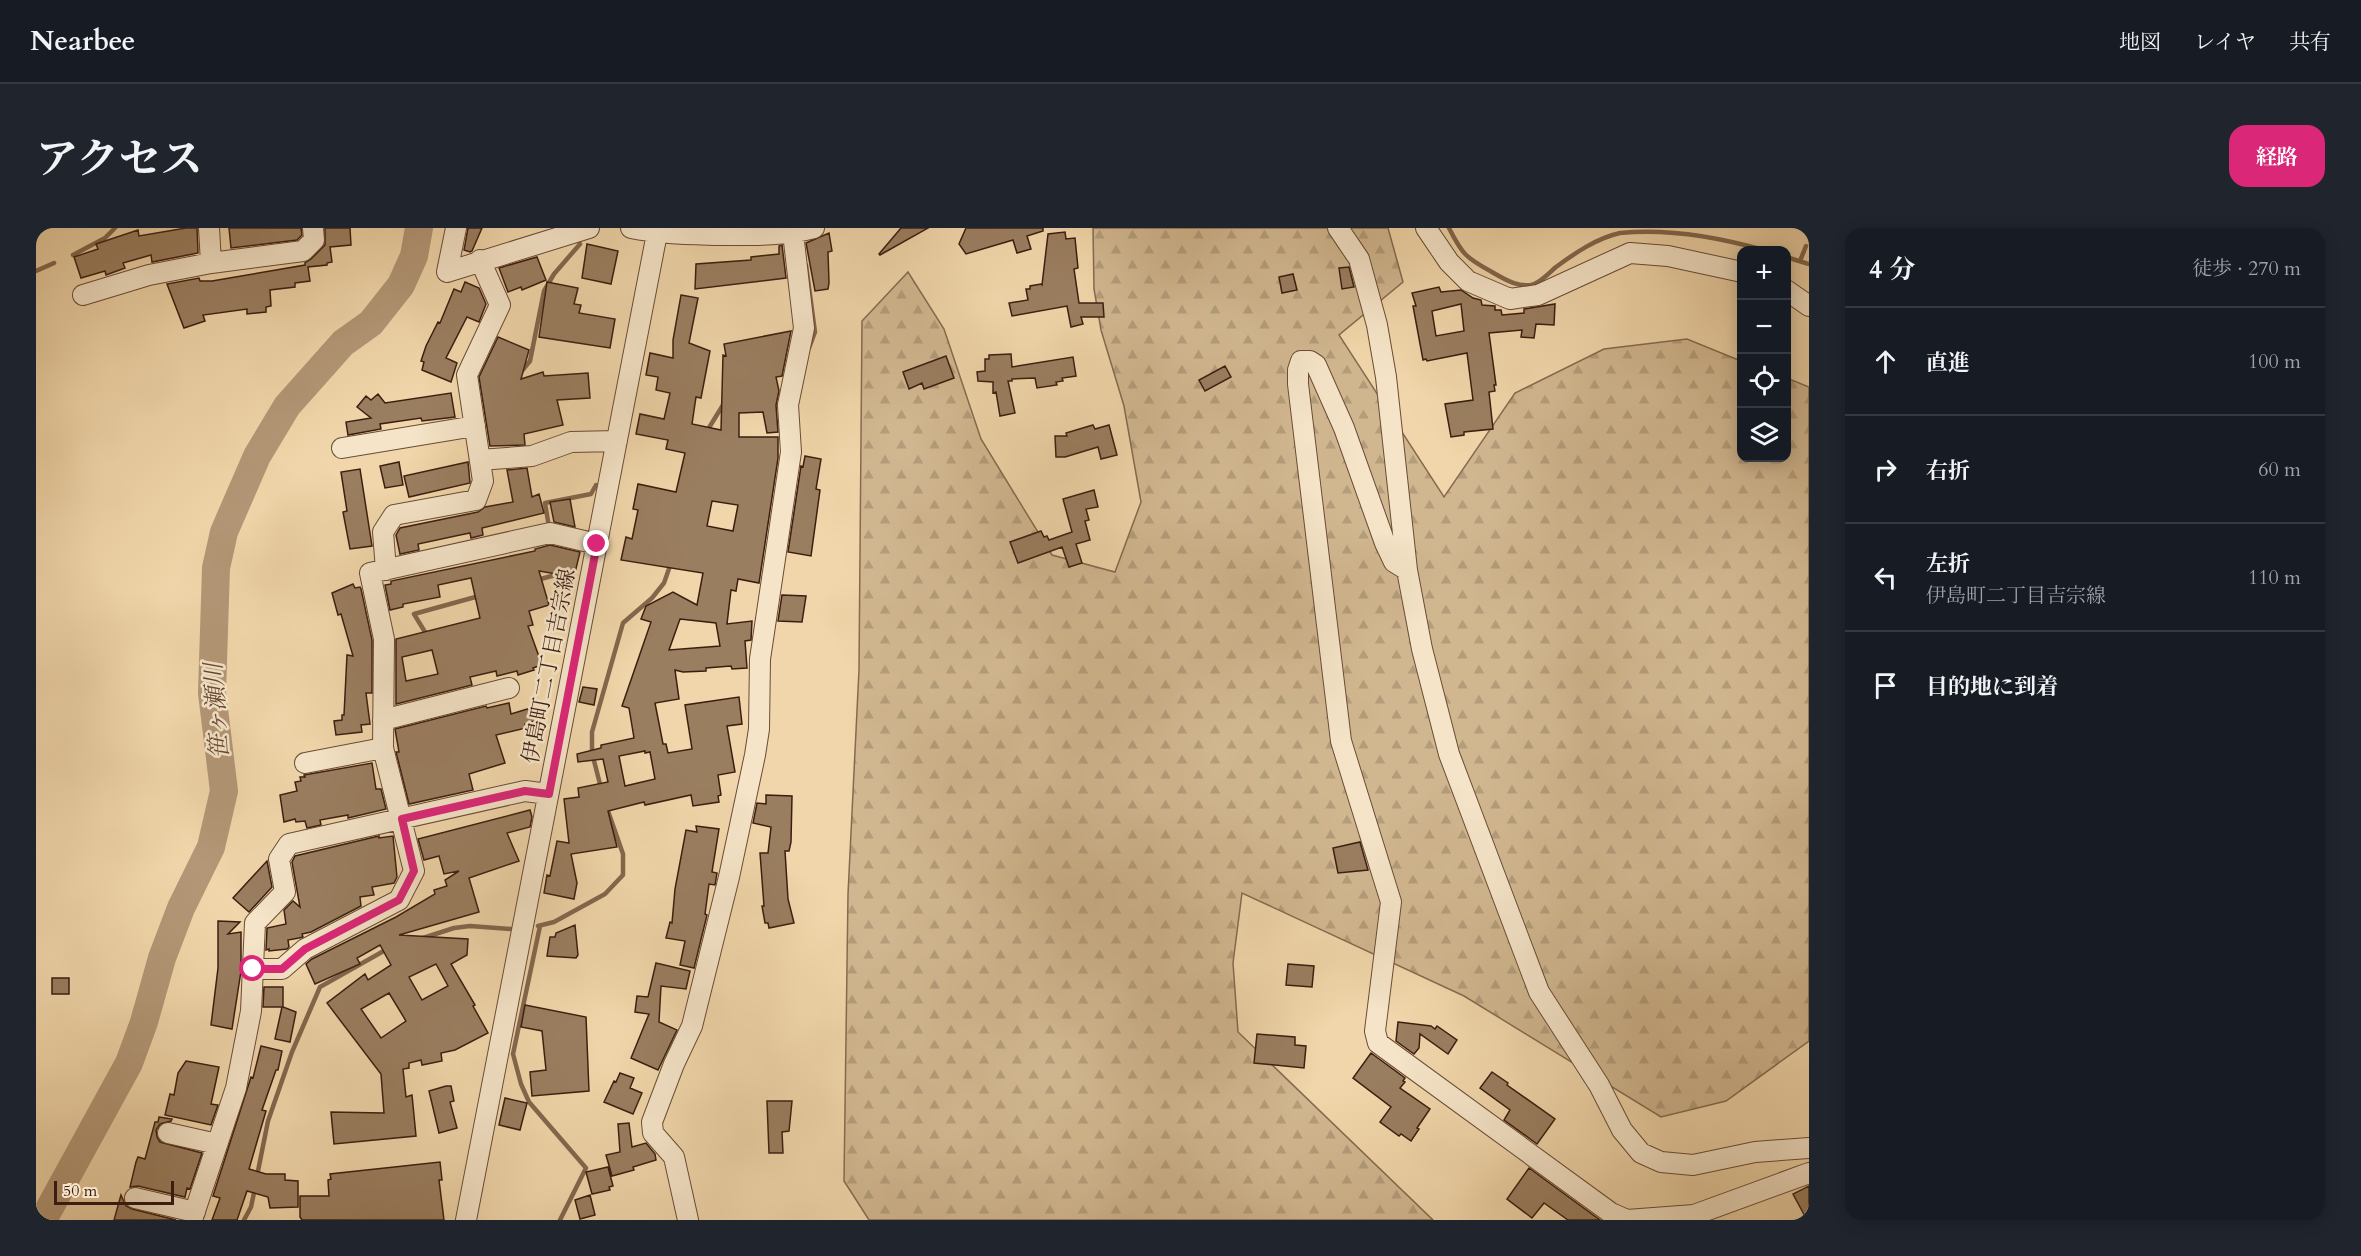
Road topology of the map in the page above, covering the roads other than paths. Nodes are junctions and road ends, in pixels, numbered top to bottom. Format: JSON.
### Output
{"nodes":[{"id":1,"x":209,"y":228,"type":"edge"},
{"id":2,"x":313,"y":228,"type":"edge"},
{"id":3,"x":456,"y":228,"type":"edge"},
{"id":4,"x":589,"y":228,"type":"edge"},
{"id":5,"x":631,"y":228,"type":"edge"},
{"id":6,"x":814,"y":228,"type":"edge"},
{"id":7,"x":1338,"y":228,"type":"edge"},
{"id":8,"x":1426,"y":228,"type":"edge"},
{"id":9,"x":657,"y":231,"type":"edge"},
{"id":10,"x":793,"y":233,"type":"junction"},
{"id":11,"x":480,"y":260,"type":"junction"},
{"id":12,"x":211,"y":263,"type":"junction"},
{"id":13,"x":1737,"y":271,"type":"edge"},
{"id":14,"x":1791,"y":293,"type":"edge"},
{"id":15,"x":83,"y":295,"type":"dead end"},
{"id":16,"x":1809,"y":306,"type":"edge"},
{"id":17,"x":475,"y":426,"type":"junction"},
{"id":18,"x":617,"y":441,"type":"junction"},
{"id":19,"x":342,"y":448,"type":"dead end"},
{"id":20,"x":480,"y":460,"type":"junction"},
{"id":21,"x":597,"y":544,"type":"junction"},
{"id":22,"x":386,"y":570,"type":"junction"},
{"id":23,"x":1407,"y":570,"type":"junction"},
{"id":24,"x":509,"y":688,"type":"dead end"},
{"id":25,"x":383,"y":720,"type":"junction"},
{"id":26,"x":383,"y":748,"type":"junction"},
{"id":27,"x":304,"y":763,"type":"dead end"},
{"id":28,"x":549,"y":794,"type":"junction"},
{"id":29,"x":402,"y":819,"type":"junction"},
{"id":30,"x":253,"y":969,"type":"junction"},
{"id":31,"x":168,"y":1133,"type":"dead end"},
{"id":32,"x":218,"y":1144,"type":"junction"},
{"id":33,"x":1809,"y":1148,"type":"edge"},
{"id":34,"x":1809,"y":1173,"type":"edge"},
{"id":35,"x":135,"y":1198,"type":"dead end"},
{"id":36,"x":194,"y":1216,"type":"edge"},
{"id":37,"x":466,"y":1220,"type":"edge"},
{"id":38,"x":688,"y":1220,"type":"edge"},
{"id":39,"x":1627,"y":1220,"type":"edge"}],
"edges":[{"from":1,"to":12,"type":"street"},
{"from":2,"to":12,"type":"street"},
{"from":3,"to":11,"type":"street"},
{"from":4,"to":11,"type":"street"},
{"from":5,"to":9,"type":"street"},
{"from":6,"to":10,"type":"street"},
{"from":7,"to":23,"type":"street"},
{"from":8,"to":13,"type":"street"},
{"from":9,"to":10,"type":"street"},
{"from":9,"to":18,"type":"street","name":"伊島町二丁目吉宗線"},
{"from":10,"to":38,"type":"street"},
{"from":11,"to":17,"type":"street"},
{"from":12,"to":15,"type":"street"},
{"from":14,"to":16,"type":"street"},
{"from":17,"to":19,"type":"street"},
{"from":17,"to":20,"type":"street"},
{"from":18,"to":20,"type":"street"},
{"from":18,"to":21,"type":"street","name":"伊島町二丁目吉宗線"},
{"from":20,"to":22,"type":"street"},
{"from":21,"to":22,"type":"street"},
{"from":21,"to":28,"type":"street","name":"伊島町二丁目吉宗線"},
{"from":22,"to":25,"type":"street"},
{"from":23,"to":33,"type":"street"},
{"from":23,"to":39,"type":"street"},
{"from":24,"to":25,"type":"street"},
{"from":25,"to":26,"type":"street"},
{"from":26,"to":27,"type":"street"},
{"from":26,"to":29,"type":"street"},
{"from":28,"to":29,"type":"street"},
{"from":28,"to":37,"type":"street","name":"伊島町二丁目吉宗線"},
{"from":29,"to":30,"type":"street"},
{"from":29,"to":30,"type":"street"},
{"from":30,"to":32,"type":"street"},
{"from":31,"to":32,"type":"street"},
{"from":32,"to":36,"type":"street"},
{"from":34,"to":39,"type":"street"},
{"from":35,"to":36,"type":"street"}]}
